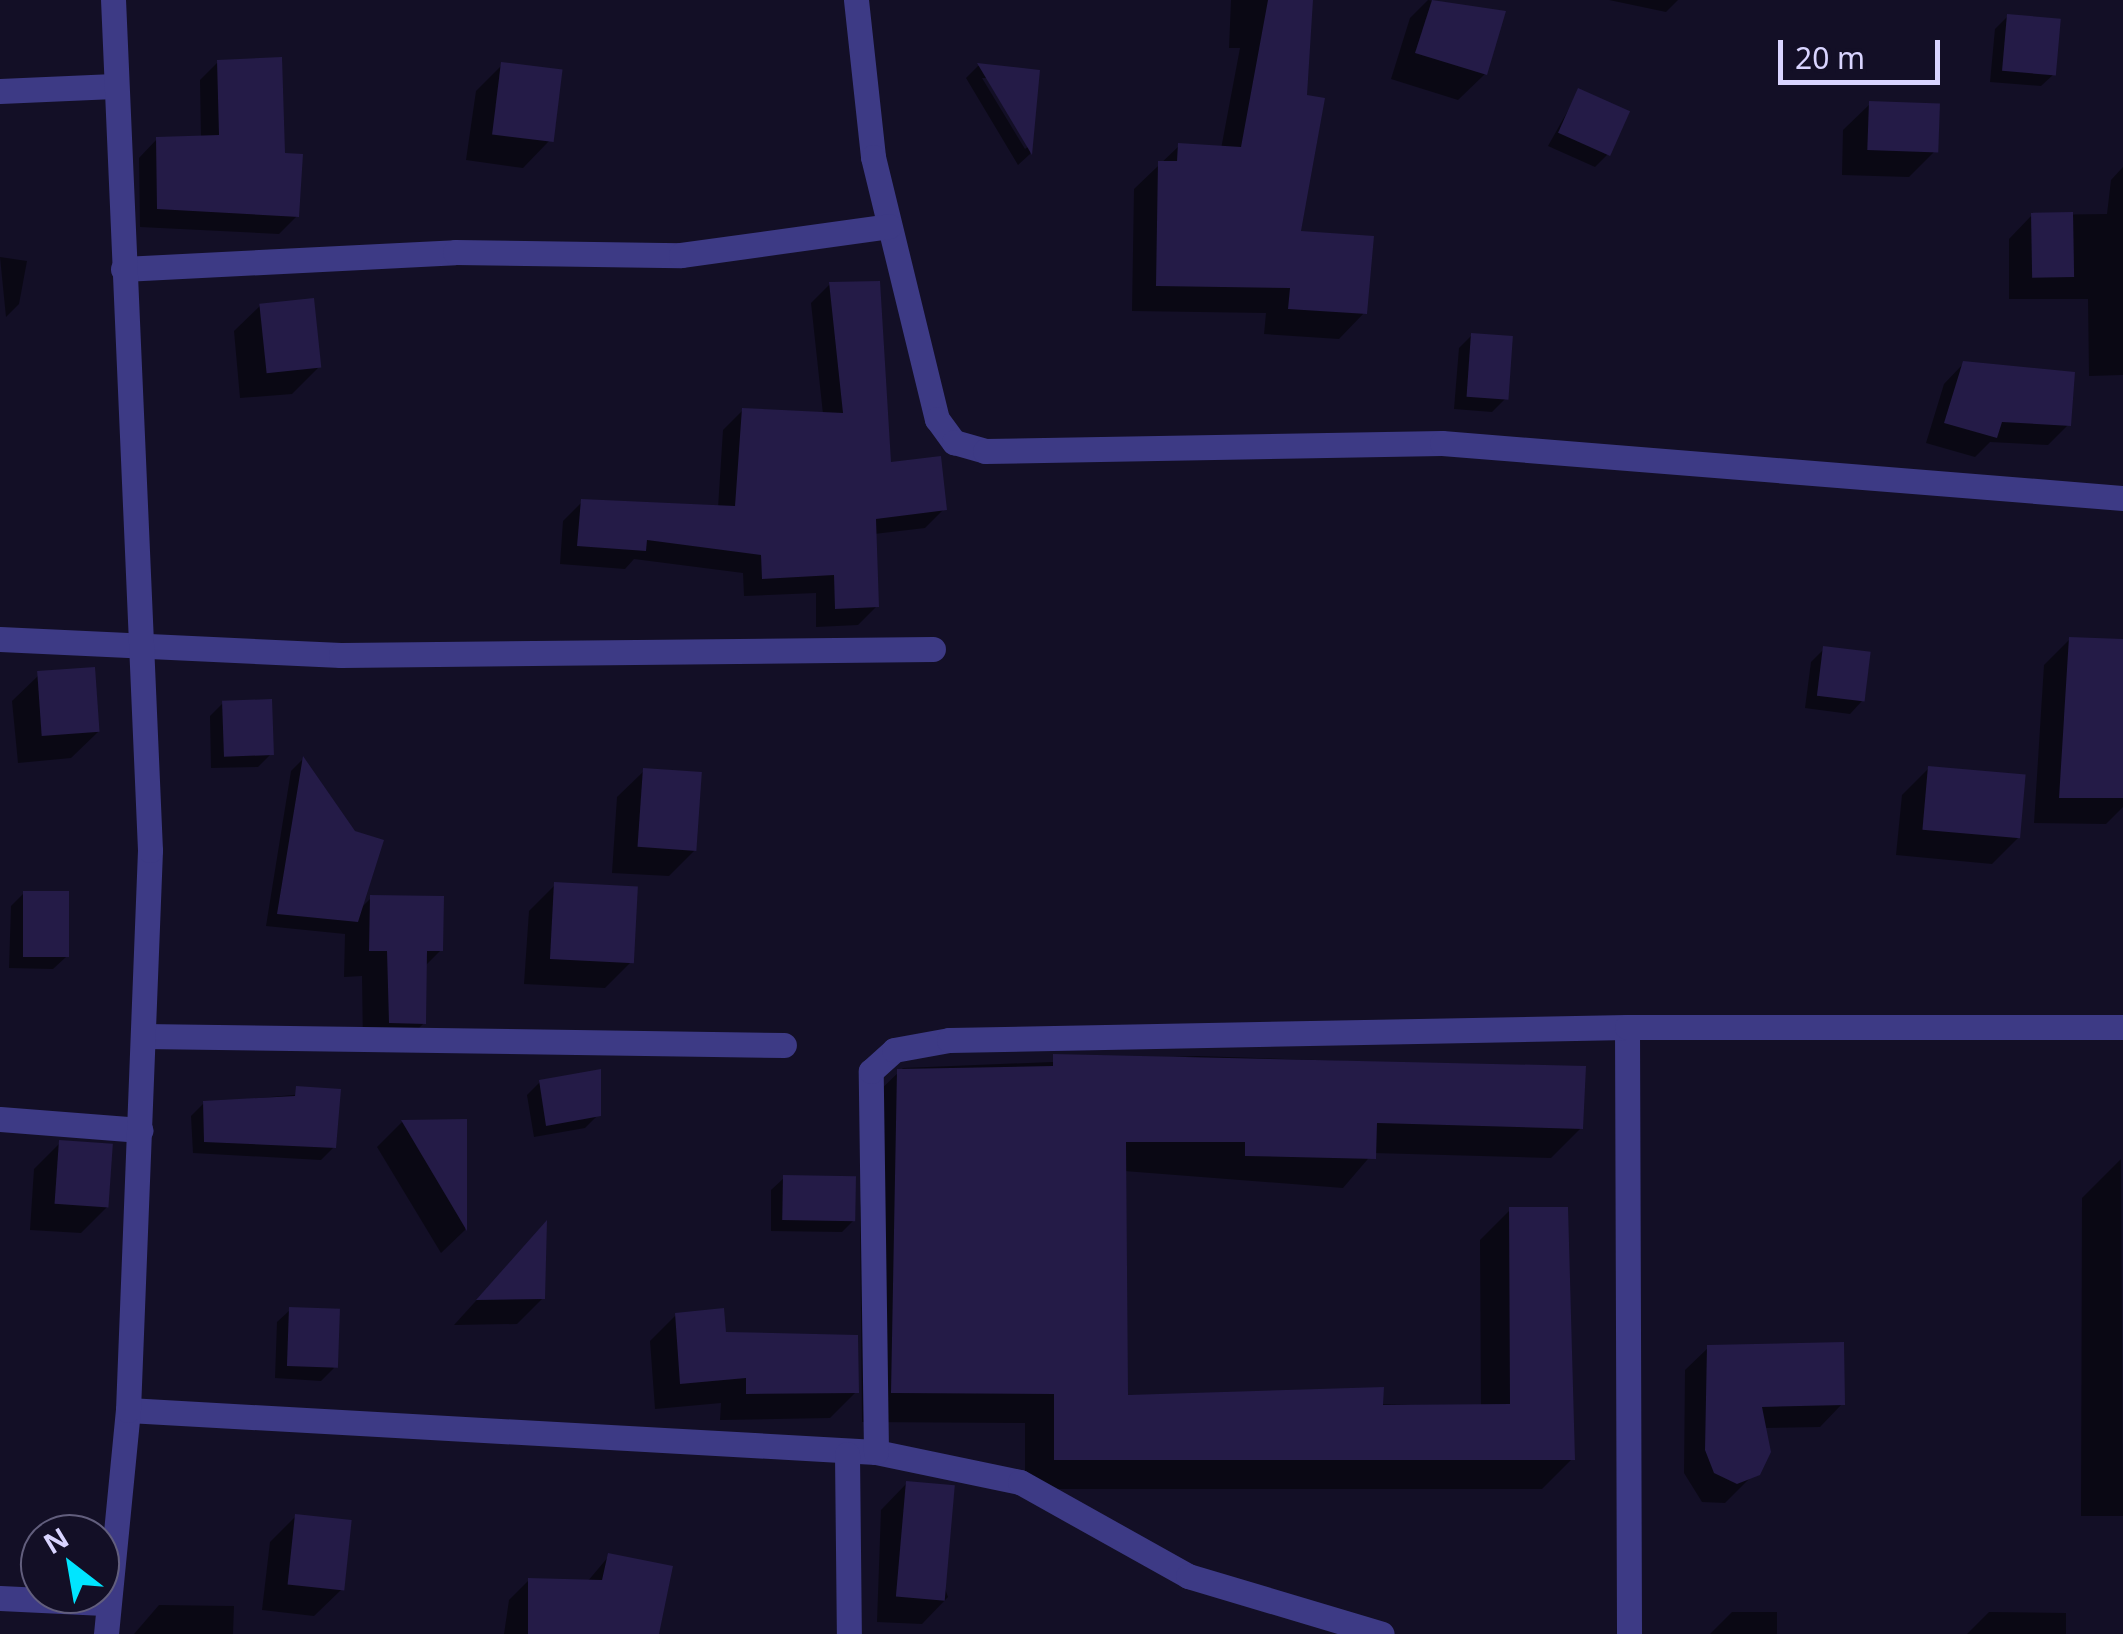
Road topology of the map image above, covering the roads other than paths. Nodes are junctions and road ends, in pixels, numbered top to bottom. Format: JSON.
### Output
{"nodes":[{"id":1,"x":113,"y":0,"type":"edge"},
{"id":2,"x":856,"y":0,"type":"edge"},
{"id":3,"x":114,"y":86,"type":"junction"},
{"id":4,"x":0,"y":91,"type":"edge"},
{"id":5,"x":889,"y":226,"type":"junction"},
{"id":6,"x":124,"y":269,"type":"junction"},
{"id":7,"x":2123,"y":498,"type":"edge"},
{"id":8,"x":0,"y":640,"type":"edge"},
{"id":9,"x":145,"y":648,"type":"junction"},
{"id":10,"x":933,"y":649,"type":"dead end"},
{"id":11,"x":1627,"y":1027,"type":"junction"},
{"id":12,"x":2123,"y":1027,"type":"edge"},
{"id":13,"x":143,"y":1036,"type":"junction"},
{"id":14,"x":784,"y":1046,"type":"dead end"},
{"id":15,"x":0,"y":1119,"type":"edge"},
{"id":16,"x":141,"y":1130,"type":"junction"},
{"id":17,"x":128,"y":1410,"type":"junction"},
{"id":18,"x":876,"y":1452,"type":"junction"},
{"id":19,"x":847,"y":1454,"type":"junction"},
{"id":20,"x":115,"y":1514,"type":"edge"},
{"id":21,"x":848,"y":1634,"type":"edge"},
{"id":22,"x":1382,"y":1634,"type":"edge"},
{"id":23,"x":1629,"y":1634,"type":"edge"}],
"edges":[{"from":1,"to":3,"type":"street"},
{"from":2,"to":5,"type":"street"},
{"from":3,"to":4,"type":"street"},
{"from":3,"to":6,"type":"street"},
{"from":5,"to":6,"type":"street"},
{"from":5,"to":7,"type":"street"},
{"from":6,"to":9,"type":"street"},
{"from":8,"to":9,"type":"street"},
{"from":9,"to":10,"type":"street"},
{"from":9,"to":13,"type":"street"},
{"from":11,"to":12,"type":"street"},
{"from":11,"to":18,"type":"street"},
{"from":11,"to":23,"type":"street"},
{"from":13,"to":14,"type":"street"},
{"from":13,"to":16,"type":"street"},
{"from":15,"to":16,"type":"street"},
{"from":16,"to":17,"type":"street"},
{"from":17,"to":19,"type":"street"},
{"from":17,"to":20,"type":"street"},
{"from":18,"to":19,"type":"street"},
{"from":18,"to":22,"type":"street"},
{"from":19,"to":21,"type":"street"}]}
